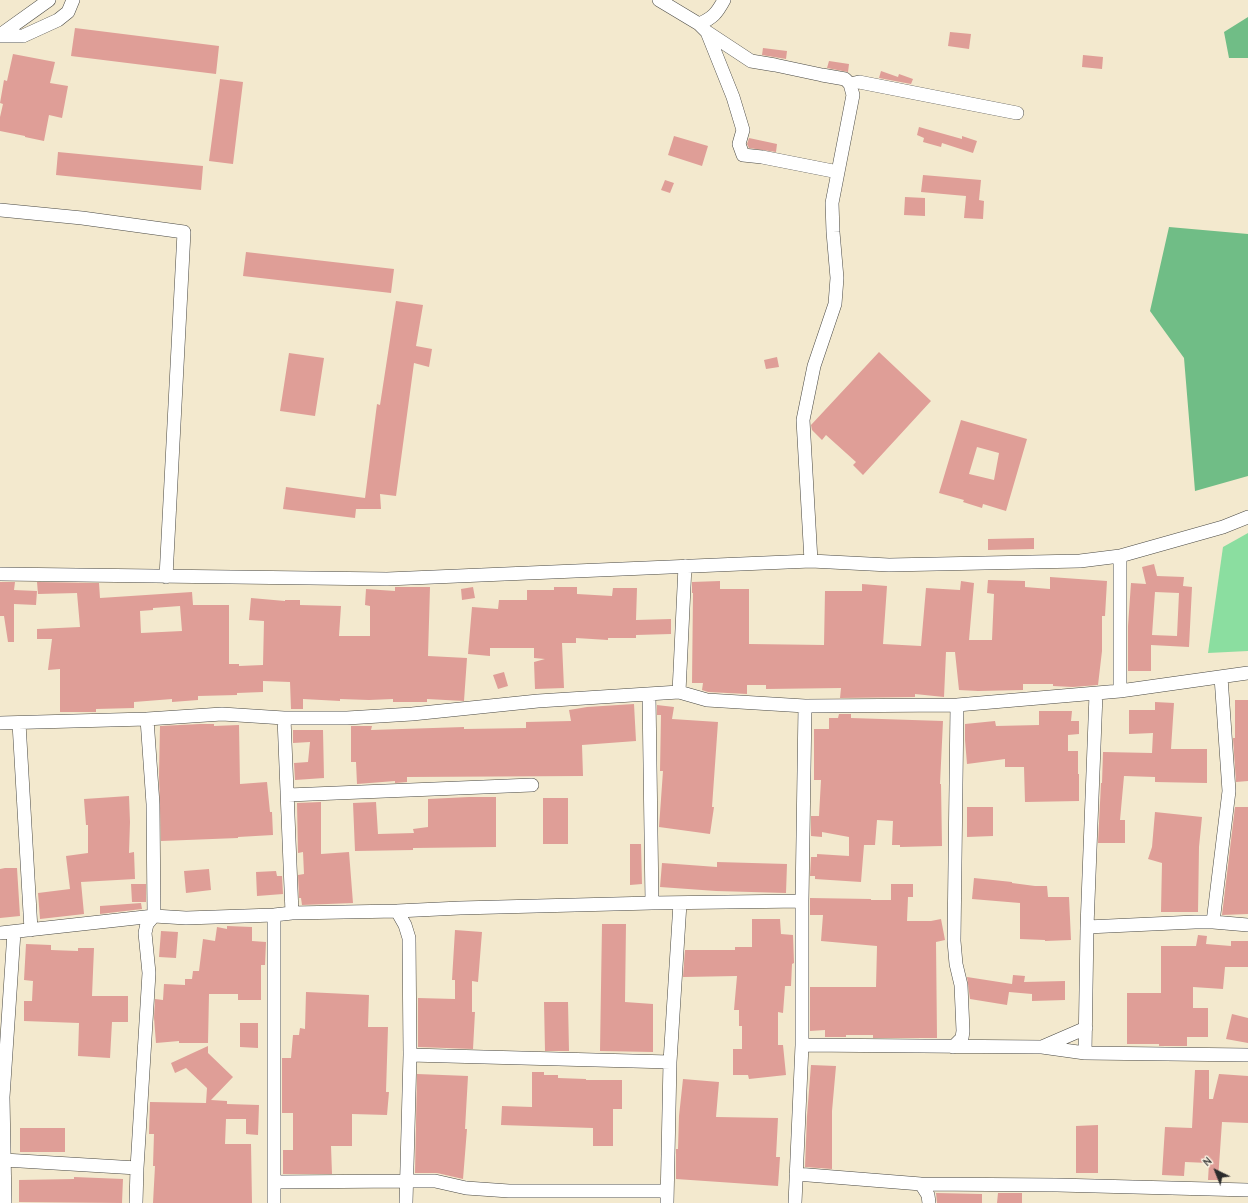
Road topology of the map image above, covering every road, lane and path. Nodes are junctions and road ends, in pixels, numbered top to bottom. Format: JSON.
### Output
{"nodes":[{"id":1,"x":49,"y":0,"type":"edge"},
{"id":2,"x":73,"y":0,"type":"edge"},
{"id":3,"x":659,"y":0,"type":"edge"},
{"id":4,"x":724,"y":0,"type":"edge"},
{"id":5,"x":703,"y":28,"type":"junction"},
{"id":6,"x":0,"y":36,"type":"edge"},
{"id":7,"x":850,"y":84,"type":"junction"},
{"id":8,"x":1017,"y":113,"type":"dead end"},
{"id":9,"x":838,"y":172,"type":"junction"},
{"id":10,"x":0,"y":210,"type":"edge"},
{"id":11,"x":1248,"y":518,"type":"edge"},
{"id":12,"x":1120,"y":556,"type":"junction"},
{"id":13,"x":811,"y":561,"type":"junction"},
{"id":14,"x":685,"y":566,"type":"junction"},
{"id":15,"x":0,"y":574,"type":"edge"},
{"id":16,"x":166,"y":576,"type":"junction"},
{"id":17,"x":1248,"y":673,"type":"edge"},
{"id":18,"x":1221,"y":677,"type":"junction"},
{"id":19,"x":1120,"y":691,"type":"junction"},
{"id":20,"x":679,"y":692,"type":"junction"},
{"id":21,"x":1096,"y":694,"type":"junction"},
{"id":22,"x":648,"y":695,"type":"junction"},
{"id":23,"x":957,"y":705,"type":"junction"},
{"id":24,"x":805,"y":706,"type":"junction"},
{"id":25,"x":147,"y":718,"type":"junction"},
{"id":26,"x":284,"y":718,"type":"junction"},
{"id":27,"x":0,"y":723,"type":"edge"},
{"id":28,"x":19,"y":723,"type":"junction"},
{"id":29,"x":532,"y":785,"type":"dead end"},
{"id":30,"x":288,"y":795,"type":"junction"},
{"id":31,"x":802,"y":902,"type":"junction"},
{"id":32,"x":652,"y":903,"type":"junction"},
{"id":33,"x":680,"y":903,"type":"junction"},
{"id":34,"x":397,"y":911,"type":"junction"},
{"id":35,"x":292,"y":913,"type":"junction"},
{"id":36,"x":154,"y":916,"type":"junction"},
{"id":37,"x":274,"y":916,"type":"junction"},
{"id":38,"x":1213,"y":922,"type":"junction"},
{"id":39,"x":1248,"y":925,"type":"edge"},
{"id":40,"x":1087,"y":927,"type":"junction"},
{"id":41,"x":31,"y":930,"type":"junction"},
{"id":42,"x":14,"y":932,"type":"junction"},
{"id":43,"x":0,"y":933,"type":"edge"},
{"id":44,"x":1086,"y":1028,"type":"junction"},
{"id":45,"x":802,"y":1045,"type":"junction"},
{"id":46,"x":953,"y":1047,"type":"junction"},
{"id":47,"x":1042,"y":1047,"type":"junction"},
{"id":48,"x":1085,"y":1053,"type":"junction"},
{"id":49,"x":410,"y":1055,"type":"junction"},
{"id":50,"x":1248,"y":1055,"type":"edge"},
{"id":51,"x":670,"y":1062,"type":"junction"},
{"id":52,"x":2,"y":1097,"type":"edge"},
{"id":53,"x":4,"y":1160,"type":"junction"},
{"id":54,"x":137,"y":1168,"type":"junction"},
{"id":55,"x":796,"y":1174,"type":"junction"},
{"id":56,"x":406,"y":1181,"type":"junction"},
{"id":57,"x":275,"y":1182,"type":"junction"},
{"id":58,"x":921,"y":1184,"type":"junction"},
{"id":59,"x":1248,"y":1190,"type":"edge"},
{"id":60,"x":667,"y":1197,"type":"edge"},
{"id":61,"x":5,"y":1203,"type":"edge"},
{"id":62,"x":136,"y":1203,"type":"edge"},
{"id":63,"x":274,"y":1203,"type":"edge"},
{"id":64,"x":406,"y":1203,"type":"edge"},
{"id":65,"x":795,"y":1203,"type":"edge"},
{"id":66,"x":929,"y":1203,"type":"edge"}],
"edges":[{"from":1,"to":6,"type":"street"},
{"from":2,"to":6,"type":"street"},
{"from":3,"to":5,"type":"street"},
{"from":4,"to":5,"type":"street"},
{"from":5,"to":7,"type":"street"},
{"from":5,"to":9,"type":"street"},
{"from":7,"to":8,"type":"street"},
{"from":7,"to":9,"type":"street"},
{"from":9,"to":13,"type":"street"},
{"from":10,"to":16,"type":"street"},
{"from":11,"to":12,"type":"street"},
{"from":12,"to":13,"type":"street"},
{"from":12,"to":19,"type":"street"},
{"from":13,"to":14,"type":"street"},
{"from":14,"to":16,"type":"street"},
{"from":14,"to":20,"type":"street"},
{"from":15,"to":16,"type":"street"},
{"from":17,"to":18,"type":"street"},
{"from":18,"to":19,"type":"street"},
{"from":18,"to":38,"type":"street"},
{"from":19,"to":21,"type":"street"},
{"from":20,"to":22,"type":"street"},
{"from":20,"to":24,"type":"street"},
{"from":21,"to":23,"type":"street"},
{"from":21,"to":40,"type":"street"},
{"from":22,"to":26,"type":"street"},
{"from":22,"to":32,"type":"street"},
{"from":23,"to":24,"type":"street"},
{"from":23,"to":46,"type":"street"},
{"from":24,"to":31,"type":"street"},
{"from":25,"to":26,"type":"street"},
{"from":25,"to":28,"type":"street"},
{"from":25,"to":36,"type":"street"},
{"from":26,"to":30,"type":"street"},
{"from":27,"to":28,"type":"street"},
{"from":28,"to":41,"type":"street"},
{"from":29,"to":30,"type":"street"},
{"from":30,"to":35,"type":"street"},
{"from":31,"to":33,"type":"street"},
{"from":31,"to":45,"type":"street"},
{"from":32,"to":33,"type":"street"},
{"from":32,"to":34,"type":"street"},
{"from":33,"to":51,"type":"street"},
{"from":34,"to":35,"type":"street"},
{"from":34,"to":49,"type":"street"},
{"from":35,"to":37,"type":"street"},
{"from":36,"to":37,"type":"street"},
{"from":36,"to":41,"type":"street"},
{"from":36,"to":54,"type":"street"},
{"from":37,"to":57,"type":"street"},
{"from":38,"to":39,"type":"street"},
{"from":38,"to":40,"type":"street"},
{"from":40,"to":44,"type":"street"},
{"from":41,"to":42,"type":"street"},
{"from":42,"to":43,"type":"street"},
{"from":42,"to":52,"type":"street"},
{"from":44,"to":47,"type":"street"},
{"from":44,"to":48,"type":"street"},
{"from":45,"to":46,"type":"street"},
{"from":45,"to":55,"type":"street"},
{"from":46,"to":47,"type":"street"},
{"from":47,"to":48,"type":"street"},
{"from":48,"to":50,"type":"street"},
{"from":49,"to":51,"type":"street"},
{"from":49,"to":56,"type":"street"},
{"from":51,"to":60,"type":"street"},
{"from":52,"to":53,"type":"street"},
{"from":53,"to":54,"type":"street"},
{"from":53,"to":61,"type":"street"},
{"from":54,"to":62,"type":"street"},
{"from":55,"to":58,"type":"street"},
{"from":55,"to":65,"type":"street"},
{"from":56,"to":57,"type":"street"},
{"from":56,"to":60,"type":"street"},
{"from":56,"to":64,"type":"street"},
{"from":57,"to":63,"type":"street"},
{"from":58,"to":59,"type":"street"},
{"from":58,"to":66,"type":"street"}]}
